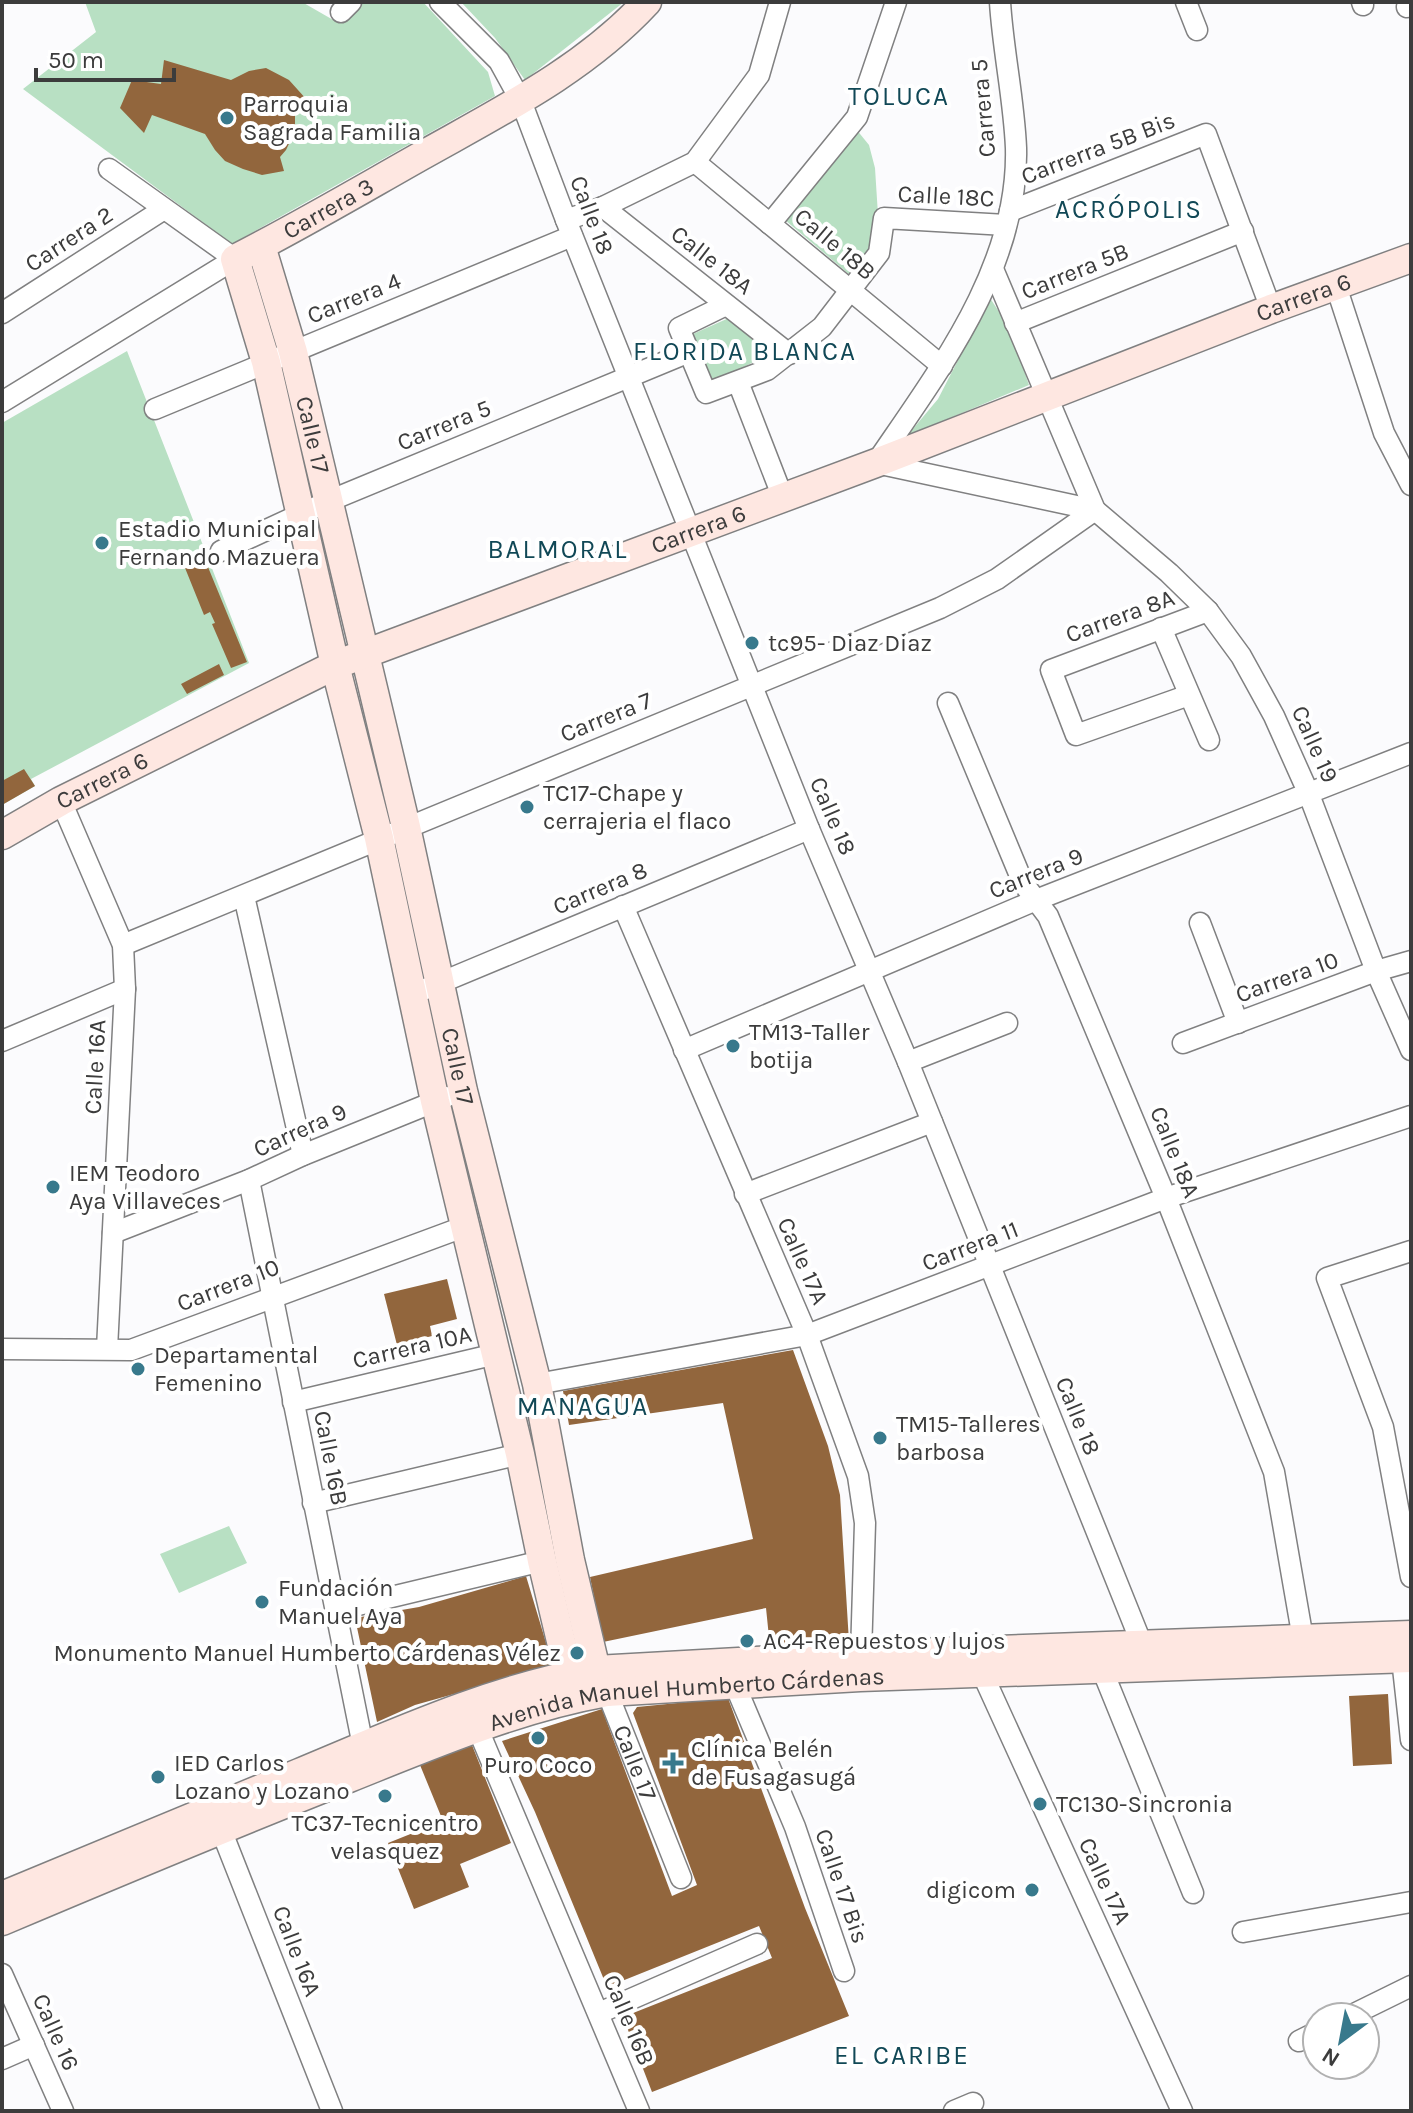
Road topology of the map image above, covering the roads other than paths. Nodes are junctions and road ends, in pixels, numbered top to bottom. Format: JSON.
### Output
{"nodes":[{"id":1,"x":440,"y":2,"type":"edge"},
{"id":2,"x":647,"y":2,"type":"edge"},
{"id":3,"x":780,"y":2,"type":"edge"},
{"id":4,"x":896,"y":2,"type":"edge"},
{"id":5,"x":1000,"y":2,"type":"edge"},
{"id":6,"x":1186,"y":2,"type":"edge"},
{"id":7,"x":1197,"y":30,"type":"dead end"},
{"id":8,"x":521,"y":101,"type":"junction"},
{"id":9,"x":695,"y":162,"type":"junction"},
{"id":10,"x":109,"y":169,"type":"dead end"},
{"id":11,"x":603,"y":207,"type":"junction"},
{"id":12,"x":164,"y":209,"type":"junction"},
{"id":13,"x":1008,"y":218,"type":"junction"},
{"id":14,"x":770,"y":224,"type":"junction"},
{"id":15,"x":569,"y":228,"type":"junction"},
{"id":16,"x":1243,"y":231,"type":"junction"},
{"id":17,"x":261,"y":246,"type":"junction"},
{"id":18,"x":1411,"y":258,"type":"edge"},
{"id":19,"x":235,"y":259,"type":"junction"},
{"id":20,"x":993,"y":269,"type":"junction"},
{"id":21,"x":1336,"y":286,"type":"junction"},
{"id":22,"x":851,"y":291,"type":"junction"},
{"id":23,"x":726,"y":305,"type":"junction"},
{"id":24,"x":1271,"y":309,"type":"junction"},
{"id":25,"x":2,"y":313,"type":"edge"},
{"id":26,"x":1015,"y":323,"type":"junction"},
{"id":27,"x":293,"y":352,"type":"junction"},
{"id":28,"x":689,"y":352,"type":"junction"},
{"id":29,"x":789,"y":354,"type":"junction"},
{"id":30,"x":266,"y":362,"type":"junction"},
{"id":31,"x":942,"y":366,"type":"junction"},
{"id":32,"x":628,"y":377,"type":"junction"},
{"id":33,"x":738,"y":382,"type":"junction"},
{"id":34,"x":1046,"y":398,"type":"junction"},
{"id":35,"x":2,"y":402,"type":"edge"},
{"id":36,"x":155,"y":409,"type":"dead end"},
{"id":37,"x":876,"y":463,"type":"junction"},
{"id":38,"x":1411,"y":485,"type":"edge"},
{"id":39,"x":783,"y":498,"type":"junction"},
{"id":40,"x":329,"y":501,"type":"junction"},
{"id":41,"x":1095,"y":510,"type":"junction"},
{"id":42,"x":301,"y":513,"type":"junction"},
{"id":43,"x":690,"y":532,"type":"junction"},
{"id":44,"x":221,"y":551,"type":"dead end"},
{"id":45,"x":1208,"y":611,"type":"junction"},
{"id":46,"x":1161,"y":628,"type":"junction"},
{"id":47,"x":363,"y":654,"type":"junction"},
{"id":48,"x":335,"y":665,"type":"junction"},
{"id":49,"x":752,"y":686,"type":"junction"},
{"id":50,"x":1189,"y":695,"type":"junction"},
{"id":51,"x":948,"y":703,"type":"dead end"},
{"id":52,"x":1209,"y":740,"type":"dead end"},
{"id":53,"x":1411,"y":753,"type":"edge"},
{"id":54,"x":1308,"y":792,"type":"junction"},
{"id":55,"x":61,"y":801,"type":"junction"},
{"id":56,"x":406,"y":827,"type":"junction"},
{"id":57,"x":809,"y":829,"type":"junction"},
{"id":58,"x":2,"y":835,"type":"edge"},
{"id":59,"x":379,"y":838,"type":"junction"},
{"id":60,"x":244,"y":896,"type":"junction"},
{"id":61,"x":1036,"y":900,"type":"junction"},
{"id":62,"x":623,"y":906,"type":"junction"},
{"id":63,"x":1200,"y":923,"type":"dead end"},
{"id":64,"x":123,"y":945,"type":"junction"},
{"id":65,"x":1411,"y":961,"type":"edge"},
{"id":66,"x":870,"y":969,"type":"junction"},
{"id":67,"x":1376,"y":971,"type":"junction"},
{"id":68,"x":441,"y":983,"type":"junction"},
{"id":69,"x":125,"y":989,"type":"junction"},
{"id":70,"x":411,"y":995,"type":"junction"},
{"id":71,"x":1007,"y":1023,"type":"dead end"},
{"id":72,"x":1238,"y":1023,"type":"junction"},
{"id":73,"x":2,"y":1041,"type":"edge"},
{"id":74,"x":1183,"y":1043,"type":"dead end"},
{"id":75,"x":684,"y":1050,"type":"junction"},
{"id":76,"x":1411,"y":1050,"type":"edge"},
{"id":77,"x":908,"y":1062,"type":"junction"},
{"id":78,"x":463,"y":1091,"type":"junction"},
{"id":79,"x":435,"y":1101,"type":"junction"},
{"id":80,"x":1411,"y":1116,"type":"edge"},
{"id":81,"x":932,"y":1122,"type":"junction"},
{"id":82,"x":303,"y":1155,"type":"junction"},
{"id":83,"x":249,"y":1180,"type":"junction"},
{"id":84,"x":745,"y":1194,"type":"junction"},
{"id":85,"x":1166,"y":1198,"type":"junction"},
{"id":86,"x":466,"y":1226,"type":"junction"},
{"id":87,"x":113,"y":1233,"type":"junction"},
{"id":88,"x":1411,"y":1251,"type":"edge"},
{"id":89,"x":990,"y":1267,"type":"junction"},
{"id":90,"x":274,"y":1295,"type":"junction"},
{"id":91,"x":807,"y":1335,"type":"junction"},
{"id":92,"x":2,"y":1349,"type":"edge"},
{"id":93,"x":107,"y":1349,"type":"junction"},
{"id":94,"x":496,"y":1354,"type":"junction"},
{"id":95,"x":537,"y":1384,"type":"junction"},
{"id":96,"x":293,"y":1402,"type":"junction"},
{"id":97,"x":520,"y":1454,"type":"junction"},
{"id":98,"x":1402,"y":1472,"type":"edge"},
{"id":99,"x":313,"y":1503,"type":"junction"},
{"id":100,"x":542,"y":1561,"type":"junction"},
{"id":101,"x":1411,"y":1577,"type":"edge"},
{"id":102,"x":337,"y":1610,"type":"junction"},
{"id":103,"x":1303,"y":1639,"type":"junction"},
{"id":104,"x":1408,"y":1650,"type":"edge"},
{"id":105,"x":861,"y":1655,"type":"junction"},
{"id":106,"x":1147,"y":1656,"type":"junction"},
{"id":107,"x":1102,"y":1669,"type":"junction"},
{"id":108,"x":982,"y":1673,"type":"junction"},
{"id":109,"x":588,"y":1683,"type":"junction"},
{"id":110,"x":735,"y":1685,"type":"junction"},
{"id":111,"x":477,"y":1727,"type":"junction"},
{"id":112,"x":1411,"y":1740,"type":"edge"},
{"id":113,"x":363,"y":1746,"type":"junction"},
{"id":114,"x":217,"y":1819,"type":"junction"},
{"id":115,"x":681,"y":1878,"type":"dead end"},
{"id":116,"x":1193,"y":1893,"type":"dead end"},
{"id":117,"x":2,"y":1896,"type":"edge"},
{"id":118,"x":1411,"y":1902,"type":"edge"},
{"id":119,"x":2,"y":1921,"type":"edge"},
{"id":120,"x":1243,"y":1932,"type":"dead end"},
{"id":121,"x":757,"y":1944,"type":"dead end"},
{"id":122,"x":844,"y":1971,"type":"dead end"},
{"id":123,"x":2,"y":1974,"type":"edge"},
{"id":124,"x":1411,"y":1986,"type":"edge"},
{"id":125,"x":1381,"y":2001,"type":"edge"},
{"id":126,"x":599,"y":2013,"type":"junction"},
{"id":127,"x":34,"y":2045,"type":"junction"},
{"id":128,"x":2,"y":2059,"type":"edge"},
{"id":129,"x":63,"y":2111,"type":"edge"},
{"id":130,"x":332,"y":2111,"type":"edge"},
{"id":131,"x":639,"y":2111,"type":"edge"},
{"id":132,"x":1182,"y":2111,"type":"edge"}],
"edges":[{"from":1,"to":8,"type":"street","name":"Calle 18"},
{"from":2,"to":8,"type":"street","name":"Carrera 3"},
{"from":3,"to":9,"type":"street","name":"Carrera 4"},
{"from":4,"to":14,"type":"street"},
{"from":5,"to":13,"type":"street","name":"Carrera 5"},
{"from":6,"to":7,"type":"street"},
{"from":8,"to":15,"type":"street","name":"Calle 18"},
{"from":8,"to":17,"type":"street","name":"Carrera 3"},
{"from":9,"to":11,"type":"street","name":"Carrera 4"},
{"from":9,"to":14,"type":"street","name":"Calle 18B"},
{"from":10,"to":12,"type":"street"},
{"from":11,"to":15,"type":"street","name":"Carrera 4"},
{"from":11,"to":23,"type":"street","name":"Calle 18A"},
{"from":12,"to":19,"type":"street"},
{"from":12,"to":25,"type":"street","name":"Carrera 2"},
{"from":13,"to":16,"type":"street","name":"Carrerra 5B Bis"},
{"from":13,"to":20,"type":"street","name":"Carrera 5"},
{"from":13,"to":22,"type":"street","name":"Calle 18C"},
{"from":14,"to":22,"type":"street","name":"Calle 18B"},
{"from":15,"to":27,"type":"street","name":"Carrera 4"},
{"from":15,"to":32,"type":"street","name":"Calle 18"},
{"from":16,"to":24,"type":"street"},
{"from":16,"to":26,"type":"street","name":"Carrera 5B"},
{"from":17,"to":19,"type":"street","name":"Carrera 3"},
{"from":17,"to":27,"type":"street","name":"Calle 17"},
{"from":18,"to":21,"type":"street","name":"Carrera 6"},
{"from":19,"to":30,"type":"street","name":"Calle 17"},
{"from":19,"to":35,"type":"street","name":"Carrera 3"},
{"from":20,"to":26,"type":"street","name":"Calle 19"},
{"from":20,"to":31,"type":"street","name":"Carrera 5"},
{"from":21,"to":24,"type":"street","name":"Carrera 6"},
{"from":21,"to":38,"type":"street"},
{"from":22,"to":29,"type":"street"},
{"from":22,"to":31,"type":"street","name":"Calle 18B"},
{"from":23,"to":28,"type":"street"},
{"from":23,"to":29,"type":"street","name":"Calle 18A"},
{"from":24,"to":34,"type":"street","name":"Carrera 6"},
{"from":26,"to":34,"type":"street","name":"Calle 19"},
{"from":27,"to":30,"type":"street","name":"Carrera 4"},
{"from":27,"to":40,"type":"street","name":"Calle 17"},
{"from":28,"to":32,"type":"street","name":"Carrera 5"},
{"from":28,"to":33,"type":"street"},
{"from":29,"to":33,"type":"street"},
{"from":30,"to":36,"type":"street","name":"Carrera 4"},
{"from":30,"to":42,"type":"street","name":"Calle 17"},
{"from":31,"to":37,"type":"street","name":"Carrera 5"},
{"from":32,"to":40,"type":"street","name":"Carrera 5"},
{"from":32,"to":43,"type":"street","name":"Calle 18"},
{"from":33,"to":39,"type":"street"},
{"from":34,"to":37,"type":"street","name":"Carrera 6"},
{"from":34,"to":41,"type":"street","name":"Calle 19"},
{"from":37,"to":39,"type":"street","name":"Carrera 6"},
{"from":37,"to":41,"type":"street","name":"Calle 19"},
{"from":39,"to":43,"type":"street","name":"Carrera 6"},
{"from":40,"to":42,"type":"street","name":"Carrera 5"},
{"from":40,"to":47,"type":"street","name":"Calle 17"},
{"from":41,"to":45,"type":"street","name":"Calle 19"},
{"from":41,"to":49,"type":"street","name":"Carrera 7"},
{"from":42,"to":44,"type":"street","name":"Carrera 5"},
{"from":42,"to":48,"type":"street","name":"Calle 17"},
{"from":43,"to":47,"type":"street","name":"Carrera 6"},
{"from":43,"to":49,"type":"street","name":"Calle 18"},
{"from":45,"to":46,"type":"street","name":"Carrera 8A"},
{"from":45,"to":54,"type":"street","name":"Calle 19"},
{"from":46,"to":50,"type":"street"},
{"from":46,"to":50,"type":"street","name":"Carrera 8A"},
{"from":47,"to":48,"type":"street","name":"Carrera 6"},
{"from":47,"to":56,"type":"street","name":"Calle 17"},
{"from":48,"to":55,"type":"street","name":"Carrera 6"},
{"from":48,"to":59,"type":"street","name":"Calle 17"},
{"from":49,"to":56,"type":"street","name":"Carrera 7"},
{"from":49,"to":57,"type":"street","name":"Calle 18"},
{"from":50,"to":52,"type":"street"},
{"from":51,"to":61,"type":"street","name":"Calle 18A"},
{"from":53,"to":54,"type":"street","name":"Carrera 9"},
{"from":54,"to":61,"type":"street","name":"Carrera 9"},
{"from":54,"to":67,"type":"street","name":"Calle 19"},
{"from":55,"to":58,"type":"street","name":"Carrera 6"},
{"from":55,"to":64,"type":"street","name":"Calle 16A"},
{"from":56,"to":59,"type":"street","name":"Carrera 7"},
{"from":56,"to":68,"type":"street","name":"Calle 17"},
{"from":57,"to":62,"type":"street","name":"Carrera 8"},
{"from":57,"to":66,"type":"street","name":"Calle 18"},
{"from":59,"to":60,"type":"street","name":"Carrera 7"},
{"from":59,"to":70,"type":"street","name":"Calle 17"},
{"from":60,"to":64,"type":"street","name":"Carrera 7"},
{"from":60,"to":82,"type":"street"},
{"from":61,"to":66,"type":"street","name":"Carrera 9"},
{"from":61,"to":85,"type":"street","name":"Calle 18A"},
{"from":62,"to":68,"type":"street","name":"Carrera 8"},
{"from":62,"to":75,"type":"street","name":"Calle 17A"},
{"from":63,"to":72,"type":"street"},
{"from":64,"to":69,"type":"street","name":"Calle 16A"},
{"from":65,"to":67,"type":"street","name":"Carrera 10"},
{"from":66,"to":75,"type":"street","name":"Carrera 9"},
{"from":66,"to":77,"type":"street","name":"Calle 18"},
{"from":67,"to":72,"type":"street","name":"Carrera 10"},
{"from":67,"to":76,"type":"street","name":"Calle 19"},
{"from":68,"to":70,"type":"street","name":"Carrera 8"},
{"from":68,"to":78,"type":"street","name":"Calle 17"},
{"from":69,"to":73,"type":"street"},
{"from":69,"to":87,"type":"street","name":"Calle 16A"},
{"from":70,"to":79,"type":"street","name":"Calle 17"},
{"from":71,"to":77,"type":"street"},
{"from":72,"to":74,"type":"street","name":"Carrera 10"},
{"from":75,"to":84,"type":"street","name":"Calle 17A"},
{"from":77,"to":81,"type":"street","name":"Calle 18"},
{"from":78,"to":79,"type":"street","name":"Carrera 9"},
{"from":78,"to":95,"type":"street","name":"Calle 17"},
{"from":79,"to":82,"type":"street","name":"Carrera 9"},
{"from":79,"to":86,"type":"street","name":"Calle 17"},
{"from":80,"to":85,"type":"street","name":"Carrera 11"},
{"from":81,"to":84,"type":"street"},
{"from":81,"to":89,"type":"street","name":"Calle 18"},
{"from":82,"to":83,"type":"street","name":"Carrera 9"},
{"from":83,"to":87,"type":"street","name":"Carrera 9"},
{"from":83,"to":90,"type":"street","name":"Calle 16B"},
{"from":84,"to":91,"type":"street","name":"Calle 17A"},
{"from":85,"to":89,"type":"street","name":"Carrera 11"},
{"from":85,"to":103,"type":"street","name":"Calle 18A"},
{"from":86,"to":90,"type":"street","name":"Carrera 10"},
{"from":86,"to":94,"type":"street","name":"Calle 17"},
{"from":87,"to":93,"type":"street","name":"Calle 16A"},
{"from":88,"to":98,"type":"street"},
{"from":89,"to":91,"type":"street","name":"Carrera 11"},
{"from":89,"to":106,"type":"street","name":"Calle 18"},
{"from":90,"to":93,"type":"street","name":"Carrera 10"},
{"from":90,"to":96,"type":"street","name":"Calle 16B"},
{"from":91,"to":95,"type":"street","name":"Carrera 11"},
{"from":91,"to":105,"type":"street","name":"Calle 17A"},
{"from":92,"to":93,"type":"street","name":"Carrera 10"},
{"from":94,"to":96,"type":"street","name":"Carrera 10A"},
{"from":94,"to":97,"type":"street","name":"Calle 17"},
{"from":95,"to":109,"type":"street","name":"Calle 17"},
{"from":96,"to":99,"type":"street","name":"Calle 16B"},
{"from":97,"to":99,"type":"street"},
{"from":97,"to":100,"type":"street","name":"Calle 17"},
{"from":98,"to":101,"type":"street"},
{"from":99,"to":102,"type":"street","name":"Calle 16B"},
{"from":100,"to":102,"type":"street"},
{"from":100,"to":109,"type":"street","name":"Calle 17"},
{"from":102,"to":113,"type":"street","name":"Calle 16B"},
{"from":103,"to":104,"type":"street","name":"Avenida Manuel Humberto Cárdenas"},
{"from":103,"to":106,"type":"street","name":"Avenida Manuel Humberto Cárdenas"},
{"from":104,"to":106,"type":"street","name":"Avenida Manuel Humberto Cárdenas"},
{"from":104,"to":112,"type":"street"},
{"from":105,"to":106,"type":"street","name":"Avenida Manuel Humberto Cárdenas"},
{"from":105,"to":109,"type":"street","name":"Avenida Manuel Humberto Cárdenas"},
{"from":106,"to":107,"type":"street","name":"Avenida Manuel Humberto Cárdenas"},
{"from":107,"to":108,"type":"street","name":"Avenida Manuel Humberto Cárdenas"},
{"from":107,"to":116,"type":"street"},
{"from":108,"to":110,"type":"street","name":"Avenida Manuel Humberto Cárdenas"},
{"from":108,"to":132,"type":"street","name":"Calle 17A"},
{"from":109,"to":110,"type":"street","name":"Avenida Manuel Humberto Cárdenas"},
{"from":109,"to":111,"type":"street","name":"Avenida Manuel Humberto Cárdenas"},
{"from":109,"to":113,"type":"street","name":"Avenida Manuel Humberto Cárdenas"},
{"from":109,"to":115,"type":"street","name":"Calle 17"},
{"from":110,"to":122,"type":"street","name":"Calle 17 Bis"},
{"from":111,"to":114,"type":"street","name":"Avenida Manuel Humberto Cárdenas"},
{"from":111,"to":126,"type":"street","name":"Calle 16B"},
{"from":113,"to":114,"type":"street","name":"Avenida Manuel Humberto Cárdenas"},
{"from":114,"to":117,"type":"street","name":"Avenida Manuel Humberto Cárdenas"},
{"from":114,"to":119,"type":"street","name":"Avenida Manuel Humberto Cárdenas"},
{"from":114,"to":130,"type":"street","name":"Calle 16A"},
{"from":118,"to":120,"type":"street"},
{"from":121,"to":126,"type":"street"},
{"from":123,"to":127,"type":"street","name":"Calle 16"},
{"from":124,"to":125,"type":"street"},
{"from":126,"to":131,"type":"street","name":"Calle 16B"},
{"from":127,"to":128,"type":"street"},
{"from":127,"to":129,"type":"street","name":"Calle 16"}]}
